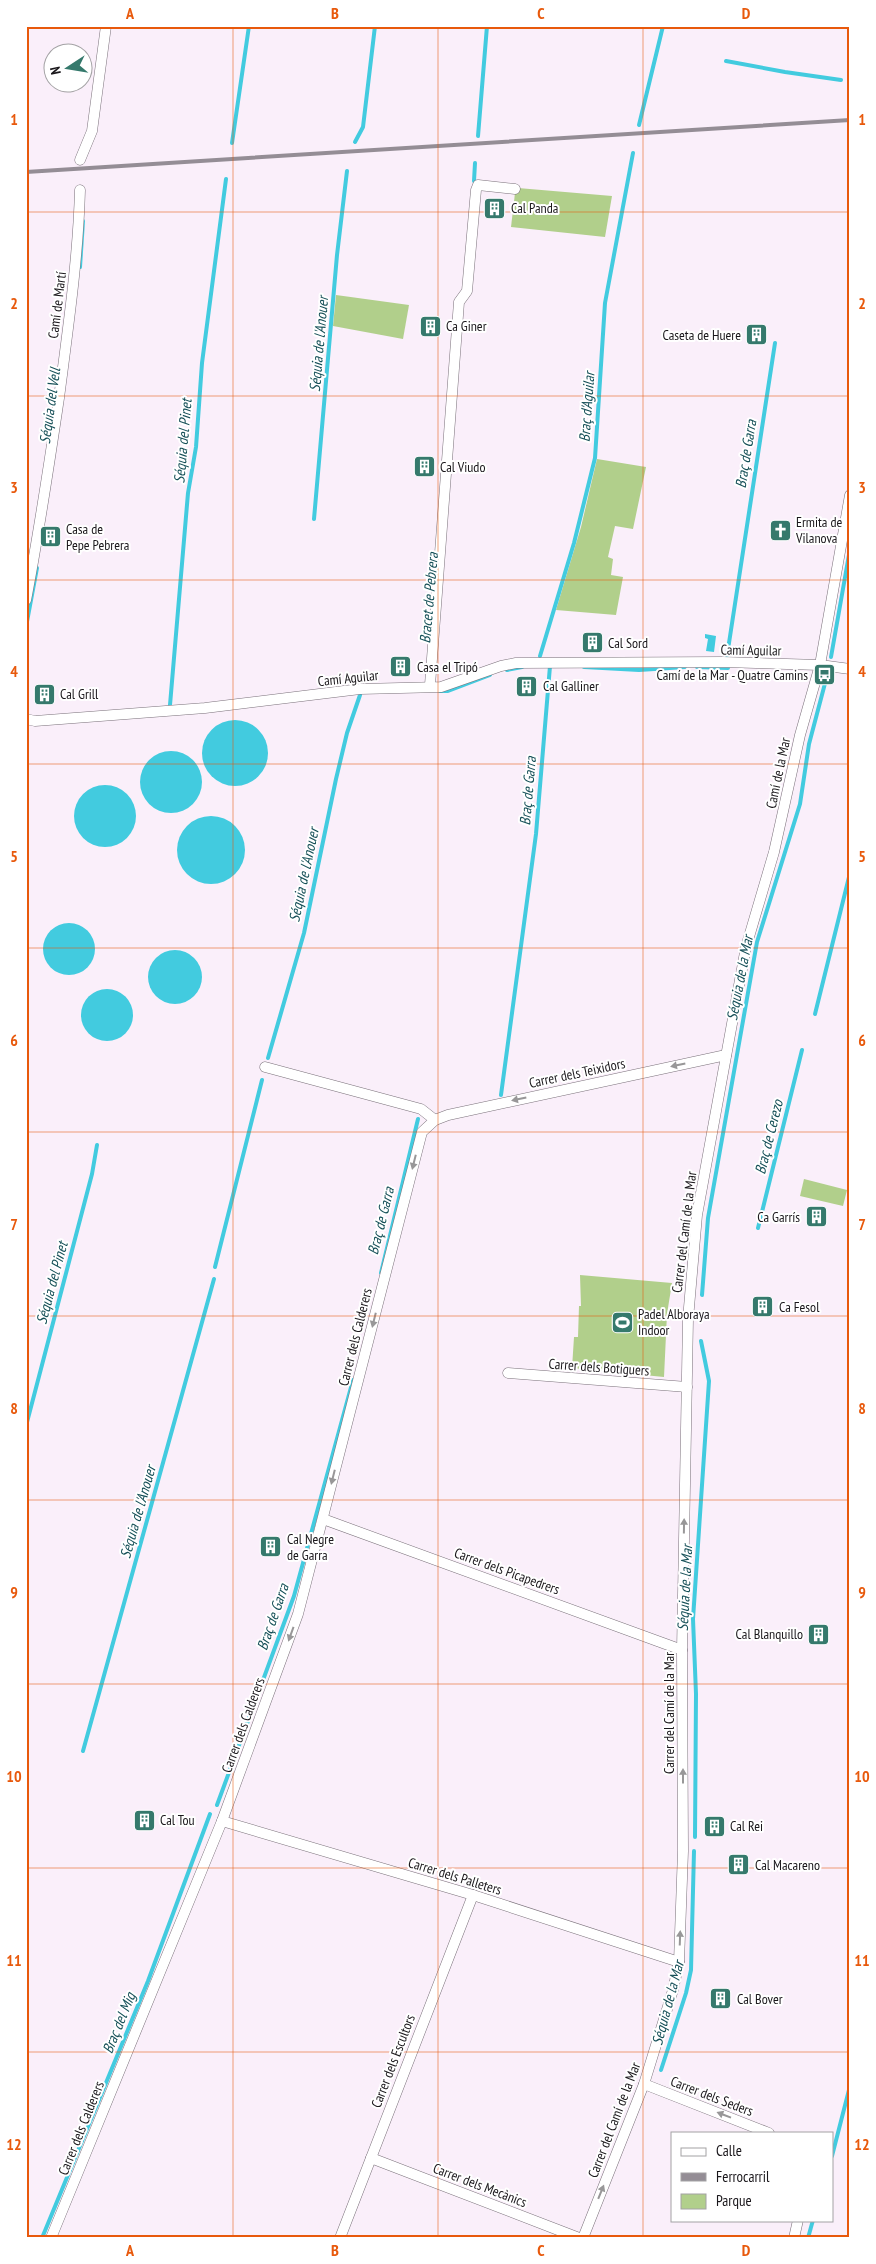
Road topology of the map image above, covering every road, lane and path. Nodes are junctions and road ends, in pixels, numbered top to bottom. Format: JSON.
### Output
{"nodes":[{"id":1,"x":106,"y":26,"type":"edge"},
{"id":2,"x":80,"y":160,"type":"dead end"},
{"id":3,"x":515,"y":189,"type":"dead end"},
{"id":4,"x":80,"y":190,"type":"dead end"},
{"id":5,"x":850,"y":495,"type":"edge"},
{"id":6,"x":26,"y":600,"type":"edge"},
{"id":7,"x":820,"y":665,"type":"junction"},
{"id":8,"x":850,"y":669,"type":"edge"},
{"id":9,"x":430,"y":685,"type":"junction"},
{"id":10,"x":26,"y":719,"type":"edge"},
{"id":11,"x":726,"y":1055,"type":"junction"},
{"id":12,"x":265,"y":1067,"type":"dead end"},
{"id":13,"x":434,"y":1120,"type":"junction"},
{"id":14,"x":508,"y":1373,"type":"dead end"},
{"id":15,"x":687,"y":1387,"type":"junction"},
{"id":16,"x":322,"y":1518,"type":"junction"},
{"id":17,"x":682,"y":1650,"type":"junction"},
{"id":18,"x":222,"y":1821,"type":"junction"},
{"id":19,"x":473,"y":1895,"type":"junction"},
{"id":20,"x":679,"y":1962,"type":"junction"},
{"id":21,"x":644,"y":2084,"type":"junction"},
{"id":22,"x":766,"y":2132,"type":"edge"},
{"id":23,"x":371,"y":2158,"type":"junction"},
{"id":24,"x":798,"y":2222,"type":"edge"},
{"id":25,"x":51,"y":2238,"type":"edge"},
{"id":26,"x":340,"y":2238,"type":"edge"},
{"id":27,"x":579,"y":2238,"type":"edge"},
{"id":28,"x":583,"y":2238,"type":"edge"},
{"id":29,"x":794,"y":2238,"type":"edge"}],
"edges":[{"from":1,"to":2,"type":"street"},
{"from":3,"to":9,"type":"street"},
{"from":4,"to":6,"type":"street","name":"Camí de Martí"},
{"from":5,"to":7,"type":"street","name":"Camí de la Mar"},
{"from":7,"to":8,"type":"street","name":"Camí Aguilar"},
{"from":7,"to":9,"type":"street","name":"Camí Aguilar"},
{"from":7,"to":11,"type":"street","name":"Camí de la Mar"},
{"from":9,"to":10,"type":"street","name":"Camí Aguilar"},
{"from":11,"to":13,"type":"street","name":"Carrer dels Teixidors","one_way":true},
{"from":11,"to":15,"type":"street","name":"Carrer del Camí de la Mar"},
{"from":12,"to":13,"type":"street"},
{"from":13,"to":16,"type":"street","name":"Carrer dels Calderers","one_way":true},
{"from":14,"to":15,"type":"street","name":"Carrer dels Botiguers"},
{"from":17,"to":15,"type":"street","name":"Carrer del Camí de la Mar","one_way":true},
{"from":16,"to":17,"type":"street","name":"Carrer dels Picapedrers"},
{"from":16,"to":18,"type":"street","name":"Carrer dels Calderers","one_way":true},
{"from":20,"to":17,"type":"street","name":"Carrer del Camí de la Mar","one_way":true},
{"from":18,"to":19,"type":"street","name":"Carrer dels Palleters"},
{"from":18,"to":25,"type":"street","name":"Carrer dels Calderers"},
{"from":19,"to":20,"type":"street","name":"Carrer dels Palleters"},
{"from":19,"to":23,"type":"street","name":"Carrer dels Escultors"},
{"from":20,"to":21,"type":"street","name":"Carrer del Camí de la Mar"},
{"from":22,"to":21,"type":"street","name":"Carrer dels Seders","one_way":true},
{"from":28,"to":21,"type":"street","name":"Carrer del Camí de la Mar","one_way":true},
{"from":23,"to":26,"type":"street","name":"Carrer dels Escultors"},
{"from":23,"to":27,"type":"street","name":"Carrer dels Mecànics"},
{"from":24,"to":29,"type":"street"}]}
